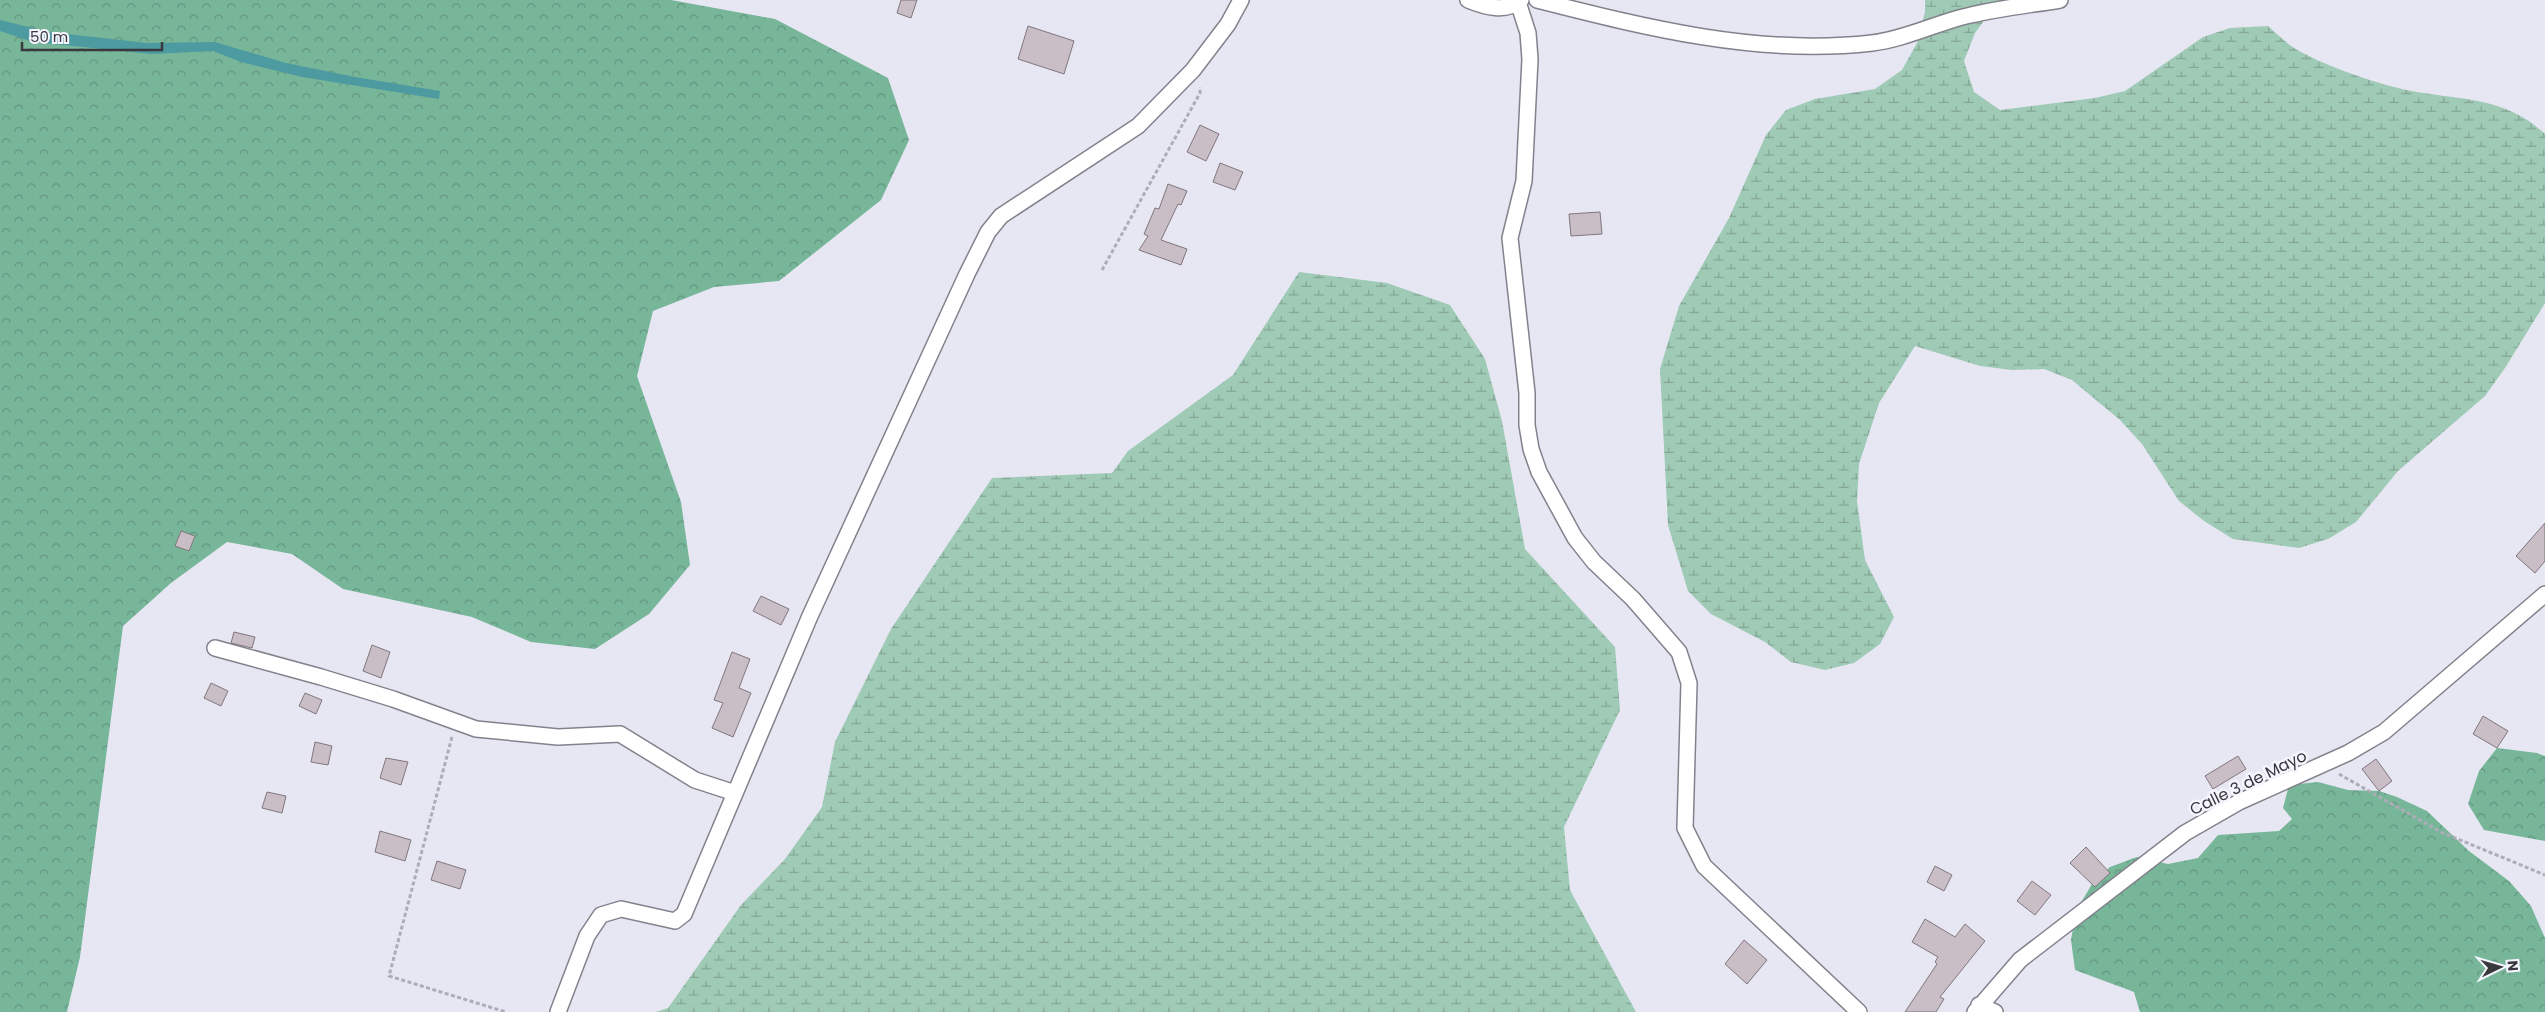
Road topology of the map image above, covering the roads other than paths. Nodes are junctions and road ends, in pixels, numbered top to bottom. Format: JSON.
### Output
{"nodes":[{"id":1,"x":1241,"y":0,"type":"edge"},
{"id":2,"x":1468,"y":0,"type":"edge"},
{"id":3,"x":1537,"y":0,"type":"edge"},
{"id":4,"x":2060,"y":0,"type":"edge"},
{"id":5,"x":1520,"y":1,"type":"edge"},
{"id":6,"x":2545,"y":594,"type":"edge"},
{"id":7,"x":215,"y":648,"type":"dead end"},
{"id":8,"x":735,"y":793,"type":"junction"},
{"id":9,"x":1977,"y":1008,"type":"edge"},
{"id":10,"x":558,"y":1012,"type":"edge"},
{"id":11,"x":1859,"y":1012,"type":"edge"},
{"id":12,"x":1995,"y":1012,"type":"edge"}],
"edges":[{"from":1,"to":8,"type":"street"},
{"from":2,"to":5,"type":"street"},
{"from":3,"to":4,"type":"street"},
{"from":5,"to":11,"type":"street"},
{"from":6,"to":9,"type":"street","name":"Calle 3 de Mayo"},
{"from":7,"to":8,"type":"street"},
{"from":8,"to":10,"type":"street"},
{"from":9,"to":12,"type":"street"}]}
